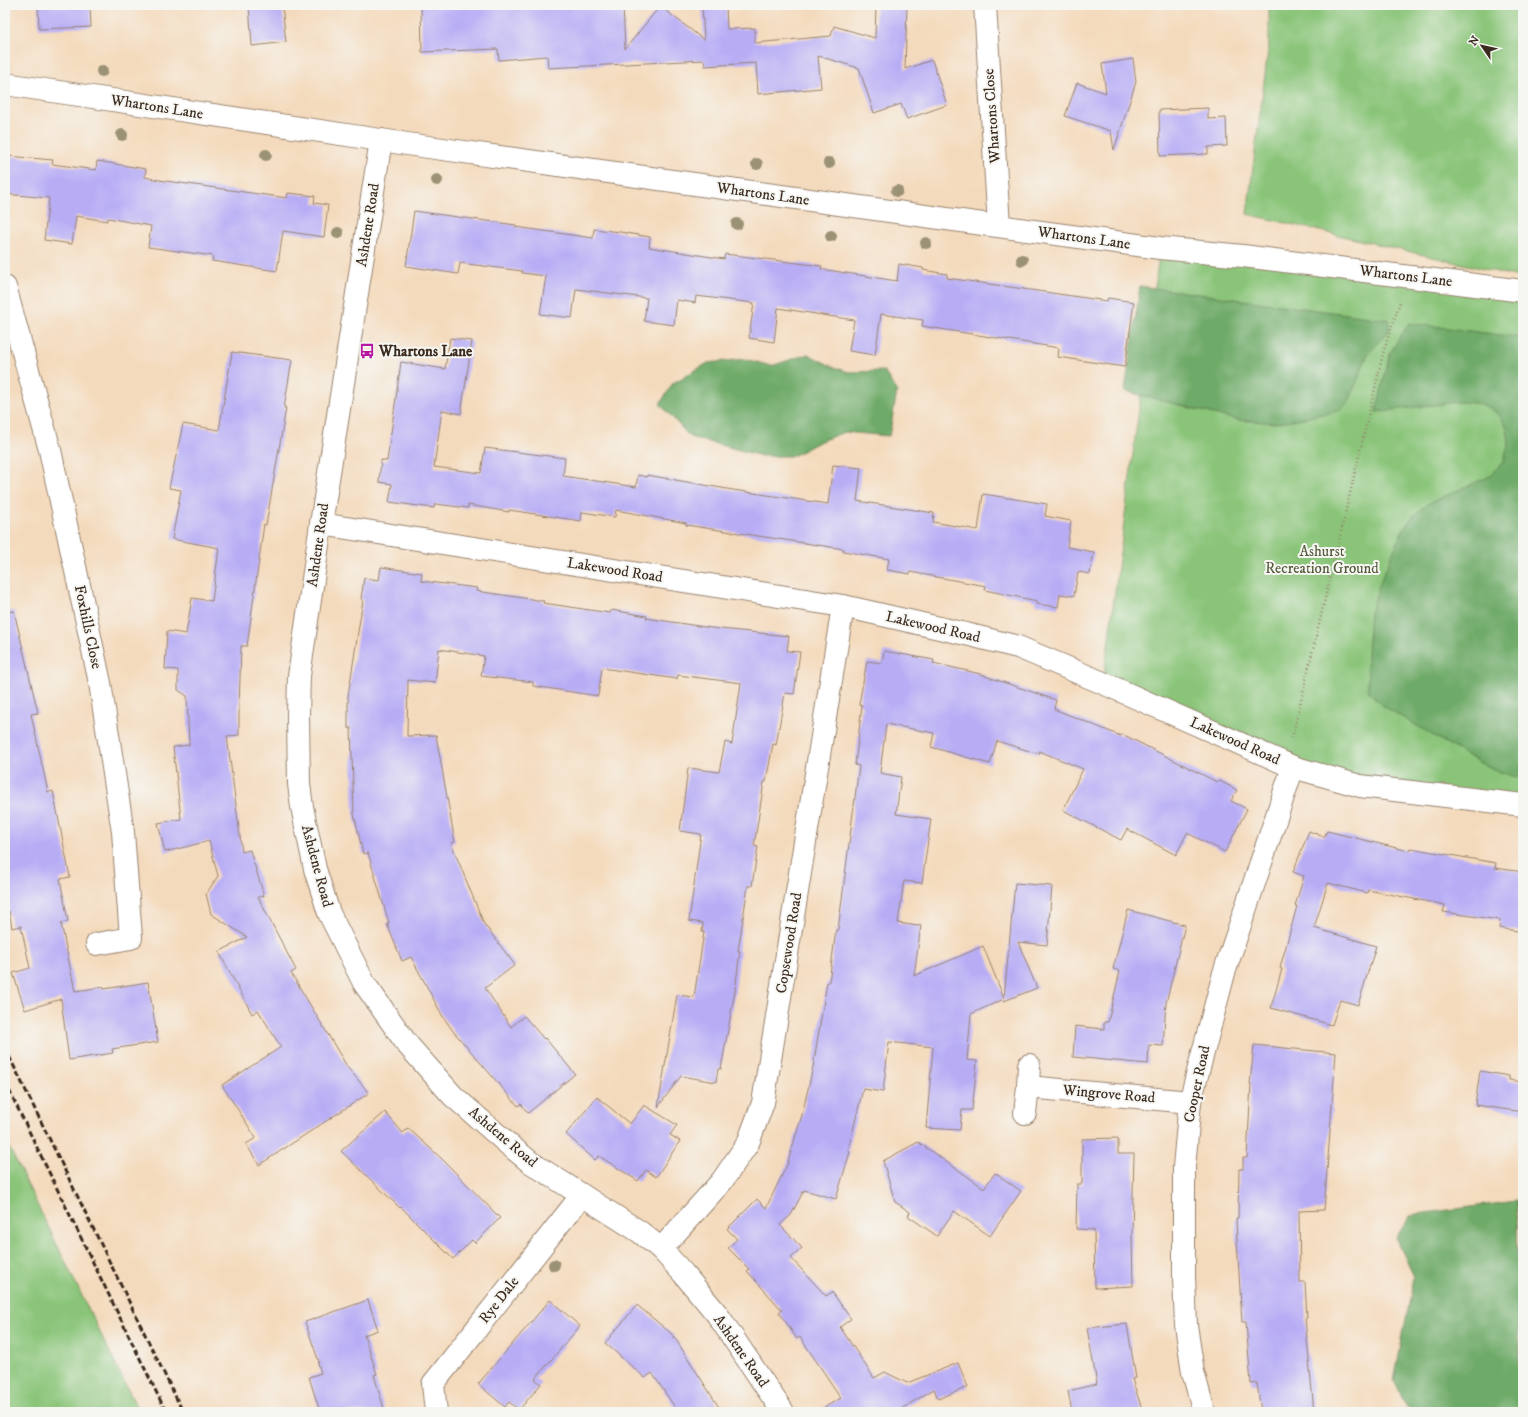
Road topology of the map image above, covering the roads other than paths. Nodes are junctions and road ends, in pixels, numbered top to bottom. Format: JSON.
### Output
{"nodes":[{"id":1,"x":985,"y":5,"type":"edge"},
{"id":2,"x":5,"y":84,"type":"edge"},
{"id":3,"x":381,"y":140,"type":"junction"},
{"id":4,"x":999,"y":226,"type":"junction"},
{"id":5,"x":5,"y":287,"type":"edge"},
{"id":6,"x":1523,"y":291,"type":"edge"},
{"id":7,"x":321,"y":524,"type":"junction"},
{"id":8,"x":843,"y":606,"type":"junction"},
{"id":9,"x":1289,"y":765,"type":"junction"},
{"id":10,"x":1523,"y":805,"type":"edge"},
{"id":11,"x":97,"y":944,"type":"dead end"},
{"id":12,"x":1190,"y":1102,"type":"junction"},
{"id":13,"x":1025,"y":1113,"type":"dead end"},
{"id":14,"x":582,"y":1195,"type":"junction"},
{"id":15,"x":661,"y":1249,"type":"junction"},
{"id":16,"x":436,"y":1412,"type":"edge"},
{"id":17,"x":783,"y":1412,"type":"edge"},
{"id":18,"x":1204,"y":1412,"type":"edge"}],
"edges":[{"from":1,"to":4,"type":"street","name":"Whartons Close"},
{"from":2,"to":3,"type":"street","name":"Whartons Lane"},
{"from":3,"to":4,"type":"street","name":"Whartons Lane"},
{"from":3,"to":7,"type":"street","name":"Ashdene Road"},
{"from":4,"to":6,"type":"street","name":"Whartons Lane"},
{"from":5,"to":11,"type":"street","name":"Foxhills Close"},
{"from":7,"to":8,"type":"street","name":"Lakewood Road"},
{"from":7,"to":14,"type":"street","name":"Ashdene Road"},
{"from":8,"to":9,"type":"street","name":"Lakewood Road"},
{"from":8,"to":15,"type":"street","name":"Copsewood Road"},
{"from":9,"to":10,"type":"street","name":"Lakewood Road"},
{"from":9,"to":12,"type":"street","name":"Cooper Road"},
{"from":12,"to":13,"type":"street","name":"Wingrove Road"},
{"from":12,"to":18,"type":"street","name":"Cooper Road"},
{"from":14,"to":15,"type":"street","name":"Ashdene Road"},
{"from":14,"to":16,"type":"street","name":"Rye Dale"},
{"from":15,"to":17,"type":"street","name":"Ashdene Road"}]}
